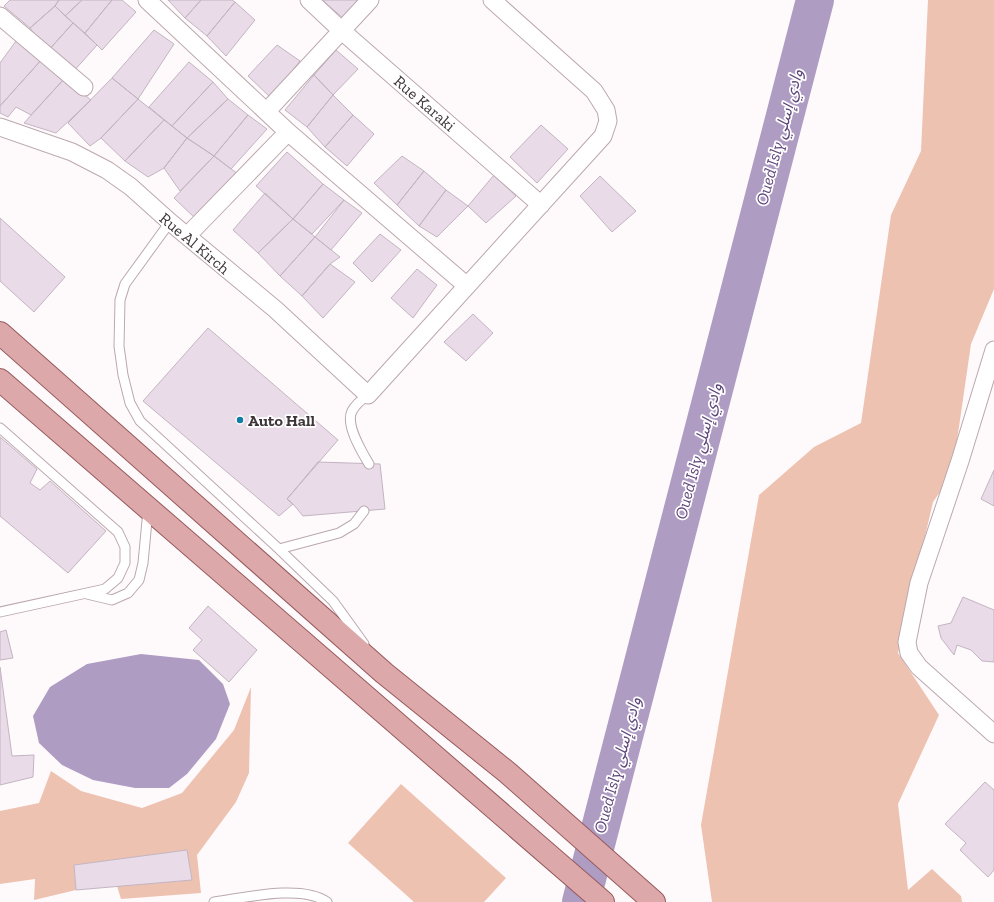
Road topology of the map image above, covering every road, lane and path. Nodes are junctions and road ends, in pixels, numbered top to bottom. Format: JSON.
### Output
{"nodes":[{"id":1,"x":147,"y":0,"type":"edge"},
{"id":2,"x":309,"y":0,"type":"edge"},
{"id":3,"x":370,"y":0,"type":"edge"},
{"id":4,"x":492,"y":0,"type":"edge"},
{"id":5,"x":0,"y":16,"type":"edge"},
{"id":6,"x":342,"y":31,"type":"junction"},
{"id":7,"x":84,"y":87,"type":"dead end"},
{"id":8,"x":267,"y":111,"type":"junction"},
{"id":9,"x":0,"y":126,"type":"edge"},
{"id":10,"x":288,"y":132,"type":"junction"},
{"id":11,"x":541,"y":205,"type":"junction"},
{"id":12,"x":170,"y":222,"type":"junction"},
{"id":13,"x":187,"y":236,"type":"junction"},
{"id":14,"x":467,"y":286,"type":"junction"},
{"id":15,"x":0,"y":333,"type":"edge"},
{"id":16,"x":994,"y":350,"type":"edge"},
{"id":17,"x":0,"y":380,"type":"edge"},
{"id":18,"x":368,"y":395,"type":"junction"},
{"id":19,"x":0,"y":428,"type":"edge"},
{"id":20,"x":369,"y":464,"type":"dead end"},
{"id":21,"x":148,"y":508,"type":"junction"},
{"id":22,"x":364,"y":511,"type":"dead end"},
{"id":23,"x":279,"y":549,"type":"junction"},
{"id":24,"x":84,"y":594,"type":"junction"},
{"id":25,"x":0,"y":612,"type":"edge"},
{"id":26,"x":384,"y":673,"type":"junction"},
{"id":27,"x":994,"y":734,"type":"edge"},
{"id":28,"x":214,"y":902,"type":"edge"},
{"id":29,"x":327,"y":902,"type":"edge"},
{"id":30,"x":603,"y":902,"type":"edge"},
{"id":31,"x":654,"y":902,"type":"edge"}],
"edges":[{"from":1,"to":8,"type":"street"},
{"from":2,"to":6,"type":"street","name":"Rue Karaki"},
{"from":3,"to":6,"type":"street"},
{"from":4,"to":11,"type":"street"},
{"from":5,"to":7,"type":"street"},
{"from":6,"to":8,"type":"street"},
{"from":6,"to":11,"type":"street","name":"Rue Karaki"},
{"from":8,"to":10,"type":"street"},
{"from":9,"to":12,"type":"street","name":"Rue Al Kirch"},
{"from":10,"to":13,"type":"street"},
{"from":10,"to":14,"type":"street"},
{"from":11,"to":14,"type":"street"},
{"from":12,"to":13,"type":"street","name":"Rue Al Kirch"},
{"from":12,"to":23,"type":"lane"},
{"from":13,"to":18,"type":"street","name":"Rue Al Kirch"},
{"from":14,"to":18,"type":"street"},
{"from":15,"to":26,"type":"main road"},
{"from":16,"to":27,"type":"street"},
{"from":17,"to":21,"type":"main road"},
{"from":18,"to":20,"type":"lane"},
{"from":19,"to":24,"type":"lane"},
{"from":21,"to":24,"type":"lane"},
{"from":21,"to":30,"type":"main road"},
{"from":22,"to":23,"type":"lane"},
{"from":23,"to":26,"type":"lane"},
{"from":24,"to":25,"type":"lane"},
{"from":26,"to":31,"type":"main road"},
{"from":28,"to":29,"type":"lane"}]}
